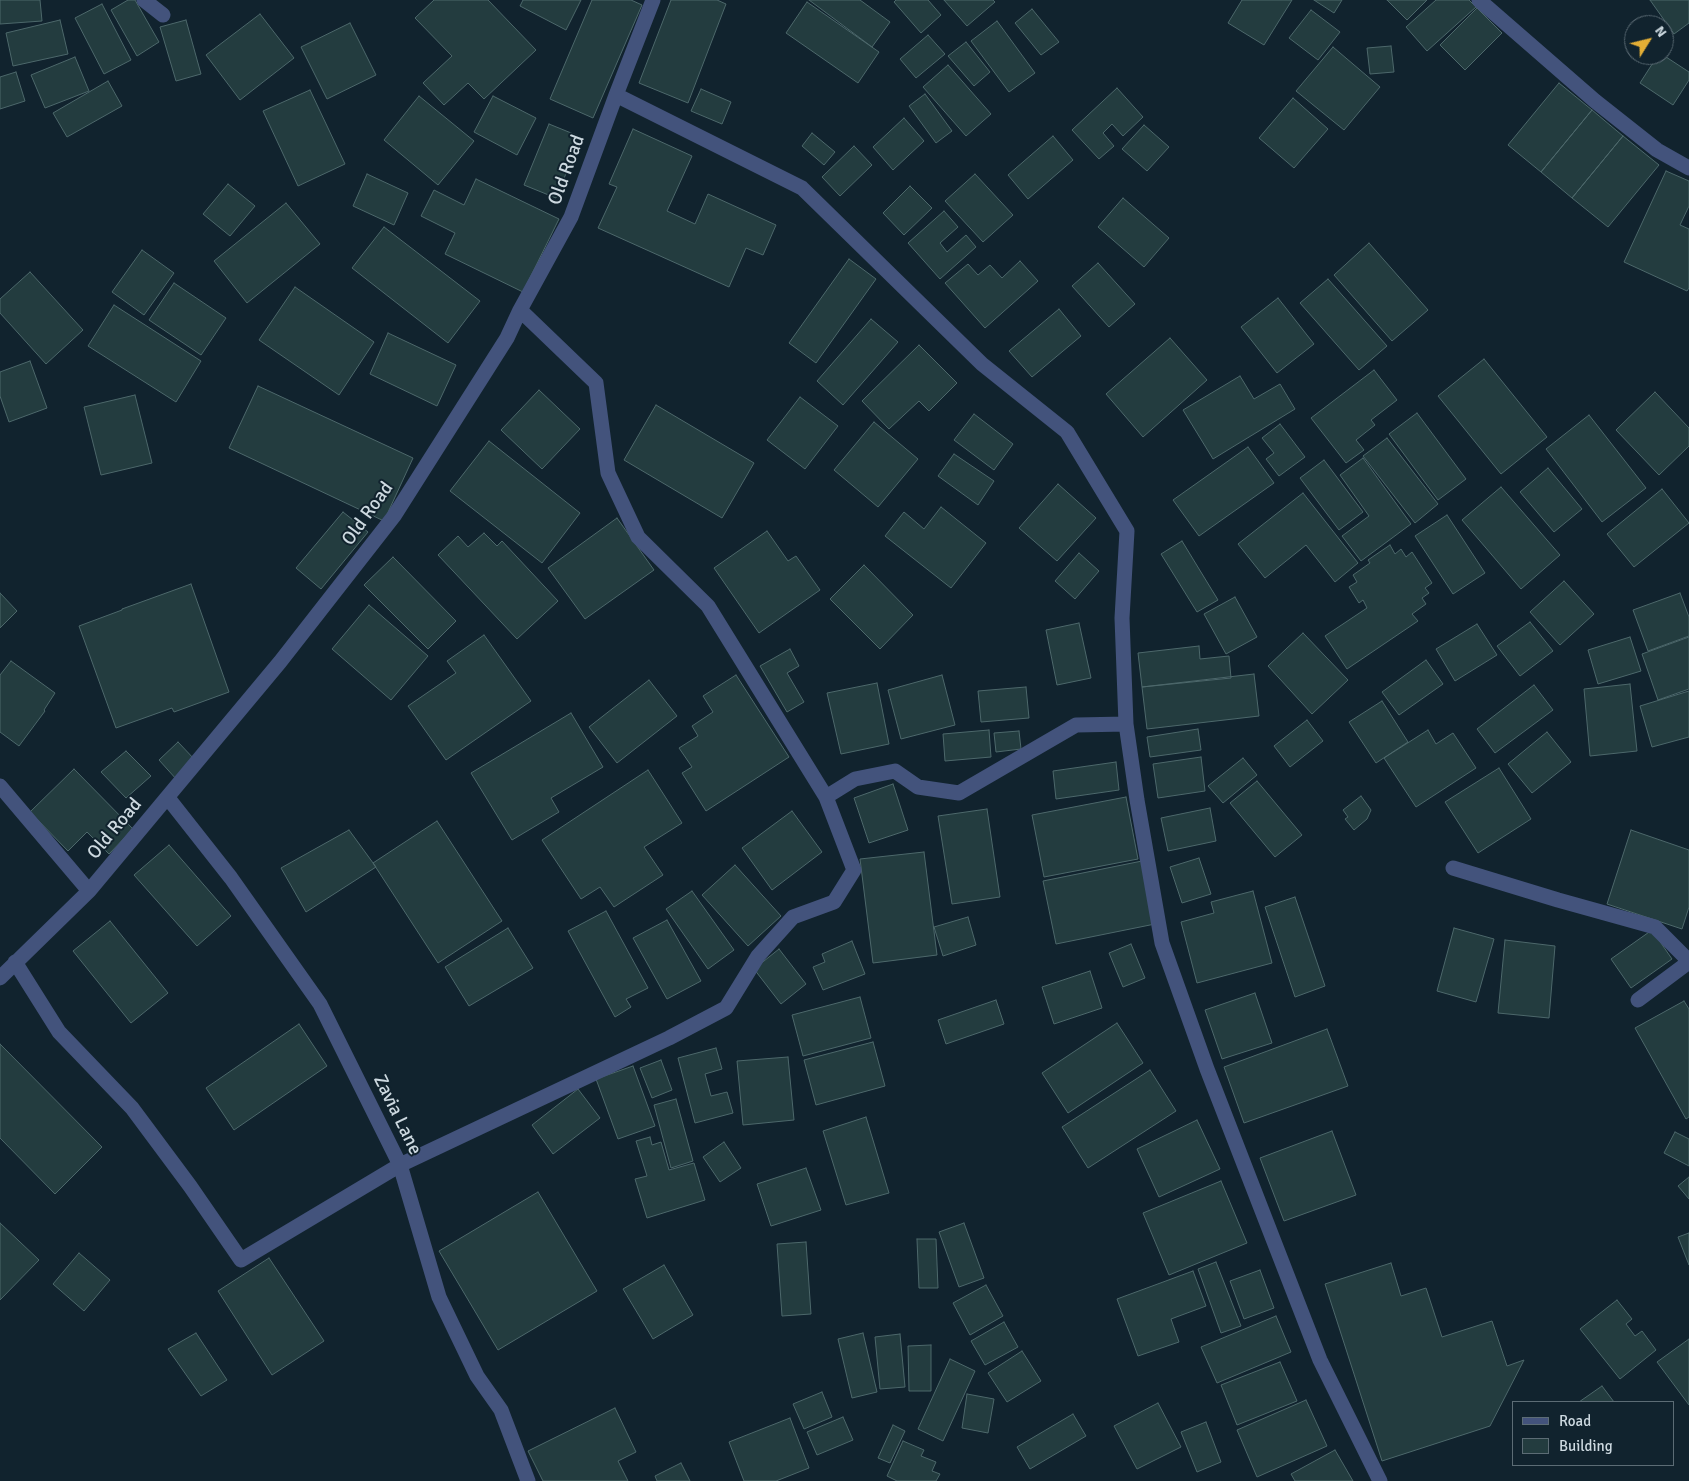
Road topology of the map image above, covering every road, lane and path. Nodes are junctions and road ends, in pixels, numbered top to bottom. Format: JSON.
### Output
{"nodes":[{"id":1,"x":144,"y":0,"type":"edge"},
{"id":2,"x":653,"y":0,"type":"edge"},
{"id":3,"x":1479,"y":0,"type":"edge"},
{"id":4,"x":163,"y":15,"type":"dead end"},
{"id":5,"x":616,"y":95,"type":"junction"},
{"id":6,"x":1689,"y":168,"type":"edge"},
{"id":7,"x":520,"y":310,"type":"junction"},
{"id":8,"x":1126,"y":724,"type":"junction"},
{"id":9,"x":0,"y":786,"type":"edge"},
{"id":10,"x":826,"y":797,"type":"junction"},
{"id":11,"x":168,"y":798,"type":"junction"},
{"id":12,"x":1453,"y":868,"type":"dead end"},
{"id":13,"x":89,"y":891,"type":"junction"},
{"id":14,"x":1689,"y":961,"type":"edge"},
{"id":15,"x":15,"y":962,"type":"junction"},
{"id":16,"x":0,"y":978,"type":"edge"},
{"id":17,"x":1638,"y":1000,"type":"dead end"},
{"id":18,"x":400,"y":1164,"type":"junction"},
{"id":19,"x":528,"y":1481,"type":"edge"},
{"id":20,"x":1380,"y":1481,"type":"edge"}],
"edges":[{"from":1,"to":4,"type":"street"},
{"from":2,"to":5,"type":"street","name":"Old Road"},
{"from":3,"to":6,"type":"street"},
{"from":5,"to":7,"type":"street","name":"Old Road"},
{"from":5,"to":8,"type":"street"},
{"from":7,"to":10,"type":"street"},
{"from":7,"to":11,"type":"street","name":"Old Road"},
{"from":8,"to":10,"type":"street"},
{"from":8,"to":20,"type":"street"},
{"from":9,"to":13,"type":"street"},
{"from":10,"to":18,"type":"street"},
{"from":11,"to":13,"type":"street","name":"Old Road"},
{"from":11,"to":18,"type":"street","name":"Zavia Lane"},
{"from":12,"to":14,"type":"street"},
{"from":13,"to":15,"type":"street","name":"Old Road"},
{"from":14,"to":17,"type":"street"},
{"from":15,"to":16,"type":"street","name":"Old Road"},
{"from":15,"to":18,"type":"street"},
{"from":18,"to":19,"type":"street","name":"Zavia Lane"}]}
